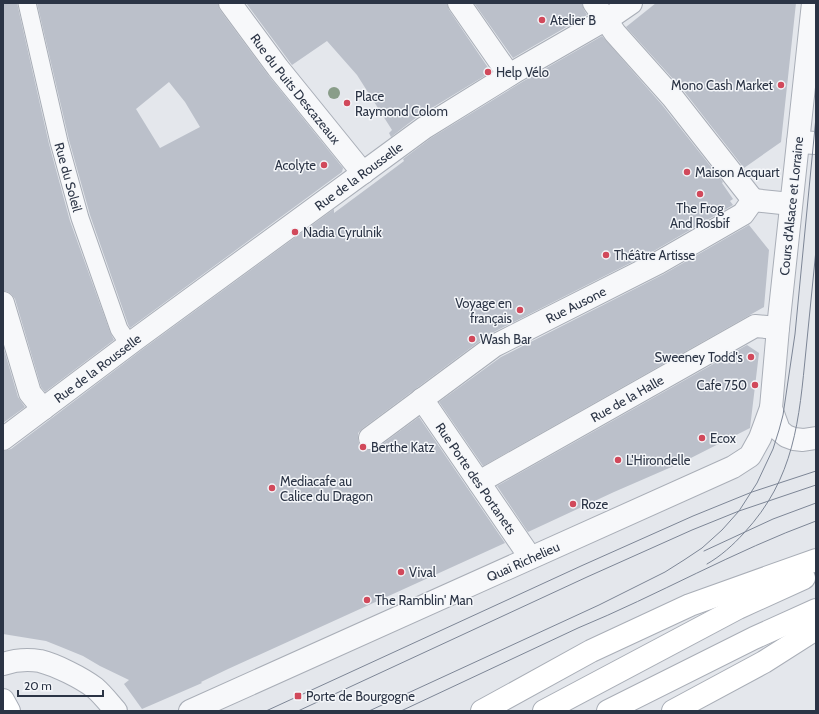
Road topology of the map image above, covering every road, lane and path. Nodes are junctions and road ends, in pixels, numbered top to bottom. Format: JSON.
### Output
{"nodes":[{"id":1,"x":27,"y":3,"type":"edge"},
{"id":2,"x":230,"y":3,"type":"edge"},
{"id":3,"x":459,"y":3,"type":"edge"},
{"id":4,"x":630,"y":3,"type":"edge"},
{"id":5,"x":813,"y":3,"type":"edge"},
{"id":6,"x":600,"y":11,"type":"edge"},
{"id":7,"x":509,"y":75,"type":"junction"},
{"id":8,"x":807,"y":142,"type":"edge"},
{"id":9,"x":363,"y":173,"type":"junction"},
{"id":10,"x":753,"y":200,"type":"junction"},
{"id":11,"x":791,"y":204,"type":"junction"},
{"id":12,"x":3,"y":303,"type":"edge"},
{"id":13,"x":778,"y":328,"type":"junction"},
{"id":14,"x":129,"y":344,"type":"junction"},
{"id":15,"x":422,"y":399,"type":"junction"},
{"id":16,"x":771,"y":408,"type":"junction"},
{"id":17,"x":43,"y":409,"type":"junction"},
{"id":18,"x":370,"y":438,"type":"dead end"},
{"id":19,"x":816,"y":438,"type":"edge"},
{"id":20,"x":3,"y":439,"type":"edge"},
{"id":21,"x":479,"y":482,"type":"junction"},
{"id":22,"x":530,"y":558,"type":"junction"},
{"id":23,"x":816,"y":560,"type":"edge"},
{"id":24,"x":816,"y":572,"type":"edge"},
{"id":25,"x":816,"y":610,"type":"edge"},
{"id":26,"x":816,"y":629,"type":"edge"},
{"id":27,"x":3,"y":664,"type":"edge"},
{"id":28,"x":3,"y":700,"type":"edge"},
{"id":29,"x":9,"y":711,"type":"edge"},
{"id":30,"x":116,"y":711,"type":"edge"},
{"id":31,"x":190,"y":711,"type":"edge"},
{"id":32,"x":482,"y":711,"type":"edge"},
{"id":33,"x":544,"y":711,"type":"edge"},
{"id":34,"x":608,"y":711,"type":"edge"},
{"id":35,"x":673,"y":711,"type":"edge"}],
"edges":[{"from":1,"to":14,"type":"lane","name":"Rue du Soleil"},
{"from":2,"to":9,"type":"street","name":"Rue du Puits Descazeaux"},
{"from":3,"to":7,"type":"street"},
{"from":4,"to":6,"type":"street","name":"Rue de la Rousselle"},
{"from":5,"to":8,"type":"street","name":"Cours d'Alsace et Lorraine"},
{"from":6,"to":7,"type":"street","name":"Rue de la Rousselle"},
{"from":6,"to":10,"type":"street"},
{"from":7,"to":9,"type":"street","name":"Rue de la Rousselle"},
{"from":8,"to":11,"type":"street","name":"Cours d'Alsace et Lorraine"},
{"from":9,"to":14,"type":"street","name":"Rue de la Rousselle"},
{"from":10,"to":11,"type":"street"},
{"from":10,"to":15,"type":"street","name":"Rue Ausone"},
{"from":11,"to":13,"type":"street","name":"Cours d'Alsace et Lorraine"},
{"from":12,"to":17,"type":"street"},
{"from":13,"to":16,"type":"street","name":"Cours d'Alsace et Lorraine"},
{"from":13,"to":21,"type":"street","name":"Rue de la Halle"},
{"from":14,"to":17,"type":"street","name":"Rue de la Rousselle"},
{"from":15,"to":18,"type":"street","name":"Rue Ausone"},
{"from":15,"to":21,"type":"street","name":"Rue Porte des Portanets"},
{"from":16,"to":19,"type":"street"},
{"from":16,"to":22,"type":"street","name":"Quai Richelieu"},
{"from":17,"to":20,"type":"street","name":"Rue de la Rousselle"},
{"from":21,"to":22,"type":"street","name":"Rue Porte des Portanets"},
{"from":22,"to":31,"type":"street","name":"Quai Richelieu"},
{"from":23,"to":32,"type":"main road"},
{"from":24,"to":33,"type":"main road"},
{"from":25,"to":34,"type":"main road"},
{"from":26,"to":35,"type":"main road"},
{"from":27,"to":30,"type":"street"},
{"from":28,"to":29,"type":"main road"}]}
